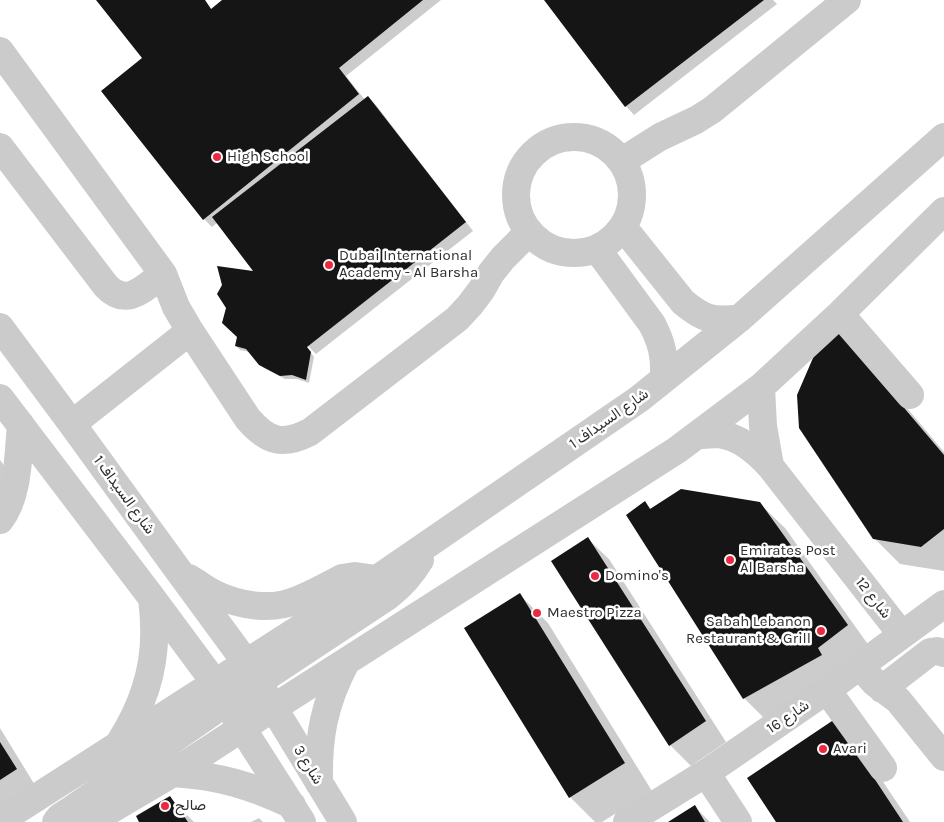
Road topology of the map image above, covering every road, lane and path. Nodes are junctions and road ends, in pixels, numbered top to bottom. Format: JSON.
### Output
{"nodes":[{"id":1,"x":847,"y":0,"type":"edge"},
{"id":2,"x":0,"y":53,"type":"edge"},
{"id":3,"x":944,"y":137,"type":"edge"},
{"id":4,"x":0,"y":147,"type":"edge"},
{"id":5,"x":622,"y":161,"type":"junction"},
{"id":6,"x":944,"y":211,"type":"edge"},
{"id":7,"x":623,"y":227,"type":"junction"},
{"id":8,"x":529,"y":232,"type":"junction"},
{"id":9,"x":597,"y":250,"type":"junction"},
{"id":10,"x":163,"y":274,"type":"junction"},
{"id":11,"x":840,"y":314,"type":"junction"},
{"id":12,"x":740,"y":318,"type":"junction"},
{"id":13,"x":0,"y":327,"type":"edge"},
{"id":14,"x":190,"y":331,"type":"junction"},
{"id":15,"x":664,"y":378,"type":"junction"},
{"id":16,"x":761,"y":387,"type":"junction"},
{"id":17,"x":910,"y":395,"type":"dead end"},
{"id":18,"x":0,"y":398,"type":"edge"},
{"id":19,"x":72,"y":424,"type":"junction"},
{"id":20,"x":21,"y":425,"type":"junction"},
{"id":21,"x":698,"y":435,"type":"junction"},
{"id":22,"x":770,"y":466,"type":"junction"},
{"id":23,"x":0,"y":520,"type":"edge"},
{"id":24,"x":426,"y":546,"type":"junction"},
{"id":25,"x":178,"y":570,"type":"junction"},
{"id":26,"x":377,"y":580,"type":"junction"},
{"id":27,"x":152,"y":598,"type":"junction"},
{"id":28,"x":944,"y":604,"type":"edge"},
{"id":29,"x":902,"y":635,"type":"junction"},
{"id":30,"x":944,"y":653,"type":"edge"},
{"id":31,"x":346,"y":662,"type":"junction"},
{"id":32,"x":860,"y":666,"type":"junction"},
{"id":33,"x":252,"y":673,"type":"junction"},
{"id":34,"x":882,"y":689,"type":"junction"},
{"id":35,"x":828,"y":690,"type":"junction"},
{"id":36,"x":220,"y":691,"type":"junction"},
{"id":37,"x":273,"y":708,"type":"junction"},
{"id":38,"x":242,"y":728,"type":"junction"},
{"id":39,"x":117,"y":747,"type":"junction"},
{"id":40,"x":944,"y":757,"type":"edge"},
{"id":41,"x":883,"y":768,"type":"dead end"},
{"id":42,"x":173,"y":773,"type":"junction"},
{"id":43,"x":699,"y":777,"type":"junction"},
{"id":44,"x":319,"y":783,"type":"junction"},
{"id":45,"x":297,"y":814,"type":"edge"},
{"id":46,"x":0,"y":821,"type":"edge"},
{"id":47,"x":56,"y":822,"type":"edge"},
{"id":48,"x":90,"y":822,"type":"edge"},
{"id":49,"x":343,"y":822,"type":"edge"},
{"id":50,"x":627,"y":822,"type":"edge"},
{"id":51,"x":718,"y":822,"type":"edge"},
{"id":52,"x":738,"y":822,"type":"edge"}],
"edges":[{"from":1,"to":5,"type":"street"},
{"from":2,"to":10,"type":"street"},
{"from":3,"to":12,"type":"street","name":"شارع السيداف 1"},
{"from":4,"to":10,"type":"street"},
{"from":5,"to":7,"type":"street"},
{"from":5,"to":8,"type":"street"},
{"from":6,"to":11,"type":"street"},
{"from":7,"to":9,"type":"street"},
{"from":7,"to":12,"type":"street"},
{"from":8,"to":9,"type":"street"},
{"from":8,"to":14,"type":"street"},
{"from":9,"to":15,"type":"street"},
{"from":10,"to":14,"type":"street"},
{"from":11,"to":16,"type":"street"},
{"from":11,"to":17,"type":"street"},
{"from":12,"to":15,"type":"street","name":"شارع السيداف 1"},
{"from":13,"to":19,"type":"street","name":"شارع السيداف 1"},
{"from":14,"to":19,"type":"street"},
{"from":15,"to":24,"type":"street","name":"شارع السيداف 1"},
{"from":16,"to":21,"type":"street"},
{"from":16,"to":22,"type":"street","name":"شارع 12"},
{"from":18,"to":20,"type":"street"},
{"from":19,"to":25,"type":"street","name":"شارع السيداف 1"},
{"from":20,"to":23,"type":"street"},
{"from":20,"to":27,"type":"street"},
{"from":21,"to":22,"type":"street","name":"شارع 12"},
{"from":21,"to":31,"type":"street"},
{"from":22,"to":29,"type":"street","name":"شارع 12"},
{"from":24,"to":26,"type":"street","name":"شارع السيداف 1"},
{"from":24,"to":33,"type":"street"},
{"from":25,"to":26,"type":"street"},
{"from":25,"to":33,"type":"street","name":"شارع السيداف 1"},
{"from":26,"to":33,"type":"street","name":"شارع السيداف 1"},
{"from":27,"to":36,"type":"street"},
{"from":27,"to":39,"type":"street"},
{"from":28,"to":29,"type":"street","name":"شارع 16"},
{"from":29,"to":32,"type":"street","name":"شارع 16"},
{"from":30,"to":34,"type":"street"},
{"from":31,"to":37,"type":"street"},
{"from":31,"to":44,"type":"street"},
{"from":32,"to":34,"type":"street"},
{"from":32,"to":35,"type":"street","name":"شارع 16"},
{"from":33,"to":36,"type":"street","name":"شارع السيداف 1"},
{"from":33,"to":37,"type":"street","name":"شارع السيداف 1"},
{"from":33,"to":38,"type":"street"},
{"from":34,"to":40,"type":"street"},
{"from":35,"to":41,"type":"street"},
{"from":35,"to":43,"type":"street","name":"شارع 16"},
{"from":36,"to":38,"type":"street"},
{"from":36,"to":39,"type":"street","name":"شارع السيداف 1"},
{"from":36,"to":47,"type":"street"},
{"from":37,"to":38,"type":"street"},
{"from":37,"to":44,"type":"street","name":"شارع 3"},
{"from":38,"to":42,"type":"street"},
{"from":38,"to":45,"type":"street"},
{"from":39,"to":46,"type":"street","name":"شارع السيداف 1"},
{"from":42,"to":45,"type":"street"},
{"from":42,"to":48,"type":"street"},
{"from":43,"to":50,"type":"street","name":"شارع 16"},
{"from":43,"to":51,"type":"street"},
{"from":43,"to":52,"type":"street"},
{"from":44,"to":49,"type":"street","name":"شارع 3"}]}
